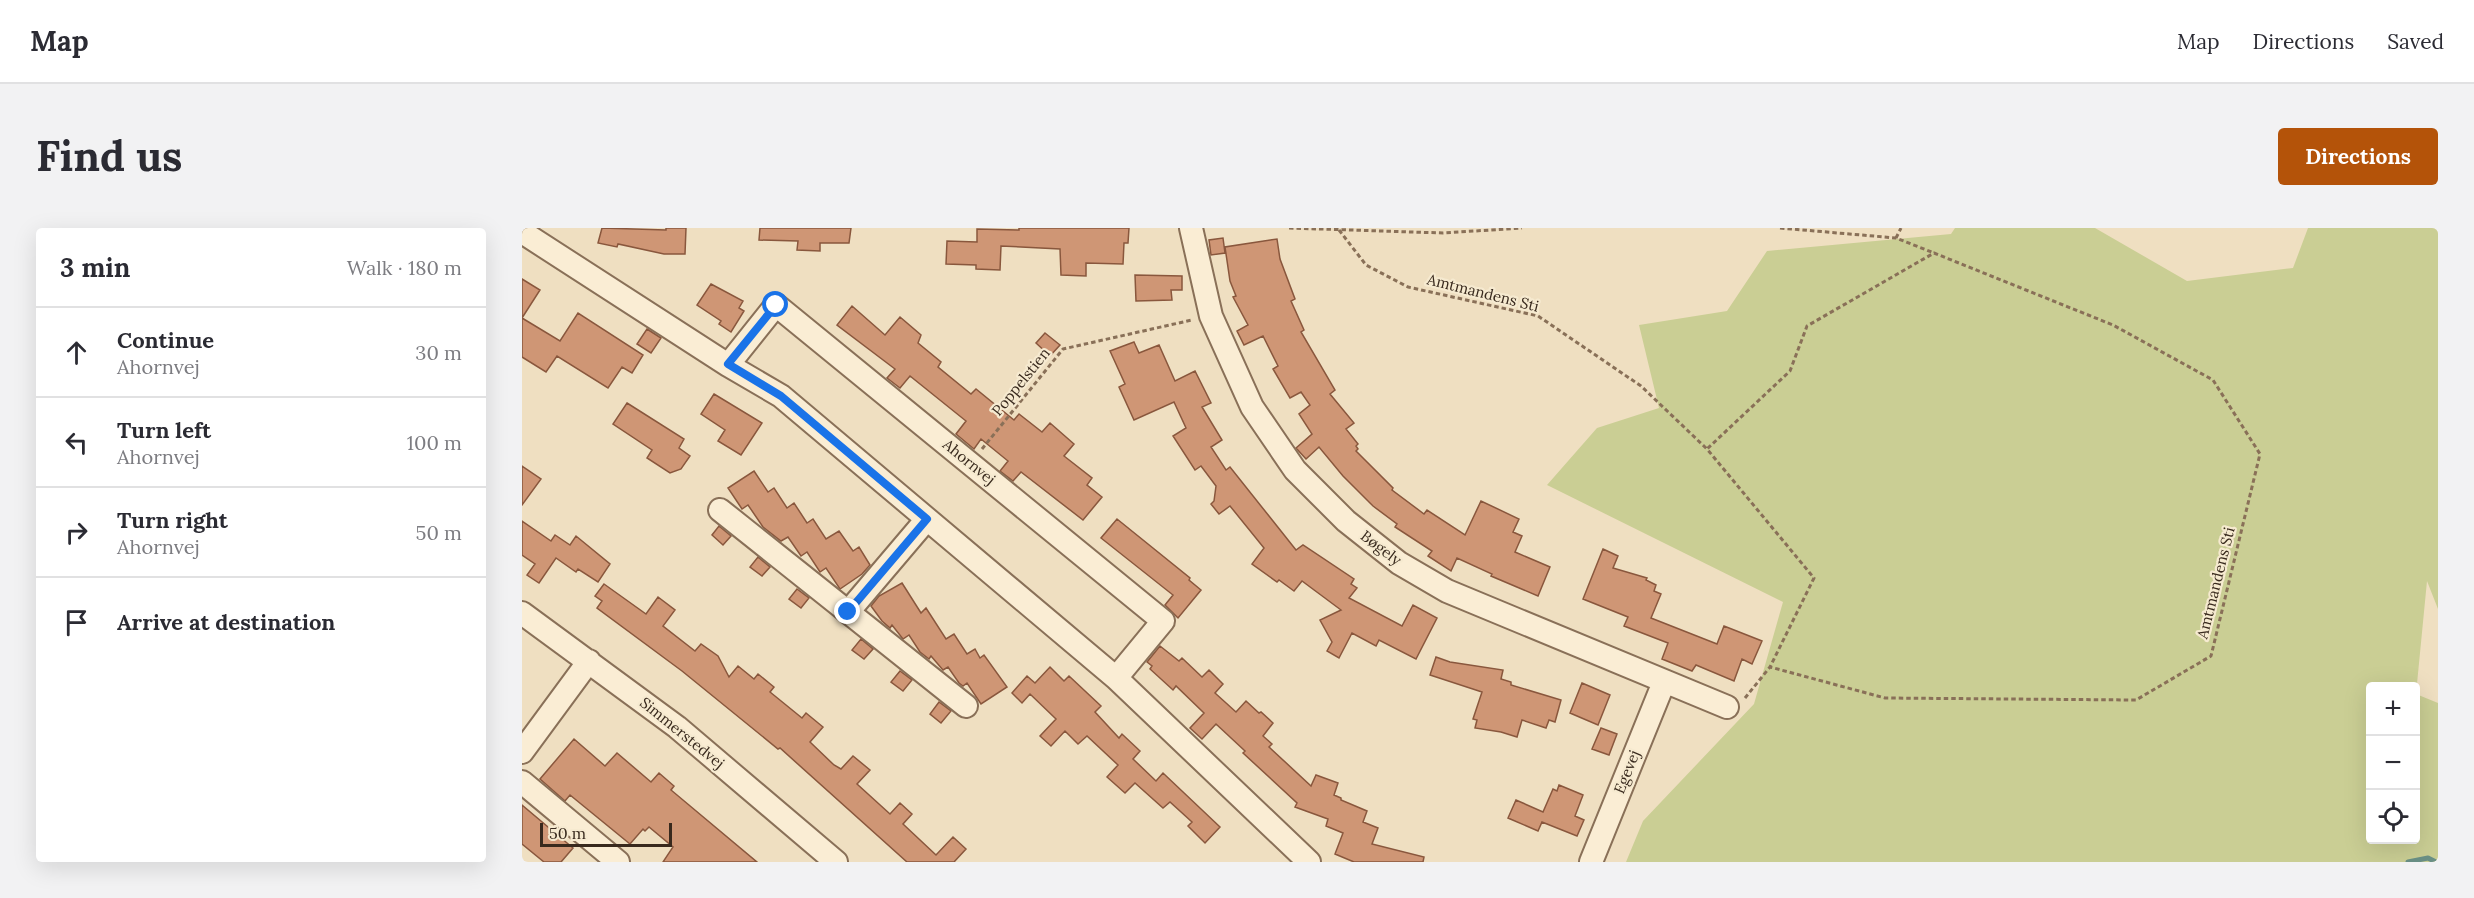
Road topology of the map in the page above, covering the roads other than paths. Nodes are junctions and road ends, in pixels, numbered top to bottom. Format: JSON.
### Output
{"nodes":[{"id":1,"x":1191,"y":228,"type":"edge"},
{"id":2,"x":522,"y":232,"type":"edge"},
{"id":3,"x":728,"y":364,"type":"junction"},
{"id":4,"x":720,"y":510,"type":"dead end"},
{"id":5,"x":927,"y":519,"type":"junction"},
{"id":6,"x":848,"y":612,"type":"junction"},
{"id":7,"x":524,"y":619,"type":"edge"},
{"id":8,"x":590,"y":661,"type":"junction"},
{"id":9,"x":1116,"y":678,"type":"junction"},
{"id":10,"x":1664,"y":682,"type":"junction"},
{"id":11,"x":966,"y":706,"type":"dead end"},
{"id":12,"x":1727,"y":706,"type":"road end"},
{"id":13,"x":522,"y":752,"type":"edge"},
{"id":14,"x":522,"y":782,"type":"edge"},
{"id":15,"x":1306,"y":861,"type":"edge"},
{"id":16,"x":618,"y":862,"type":"edge"},
{"id":17,"x":836,"y":862,"type":"edge"},
{"id":18,"x":1591,"y":862,"type":"edge"}],
"edges":[{"from":1,"to":10,"type":"street","name":"Bøgely"},
{"from":2,"to":3,"type":"street"},
{"from":3,"to":5,"type":"street"},
{"from":3,"to":9,"type":"street","name":"Ahornvej"},
{"from":4,"to":6,"type":"street"},
{"from":5,"to":6,"type":"street"},
{"from":5,"to":9,"type":"street"},
{"from":6,"to":11,"type":"street"},
{"from":7,"to":8,"type":"street","name":"Simmerstedvej"},
{"from":8,"to":13,"type":"street"},
{"from":8,"to":17,"type":"street","name":"Simmerstedvej"},
{"from":9,"to":15,"type":"street"},
{"from":10,"to":12,"type":"street","name":"Bøgely"},
{"from":10,"to":18,"type":"street","name":"Egevej"},
{"from":14,"to":16,"type":"street"}]}
